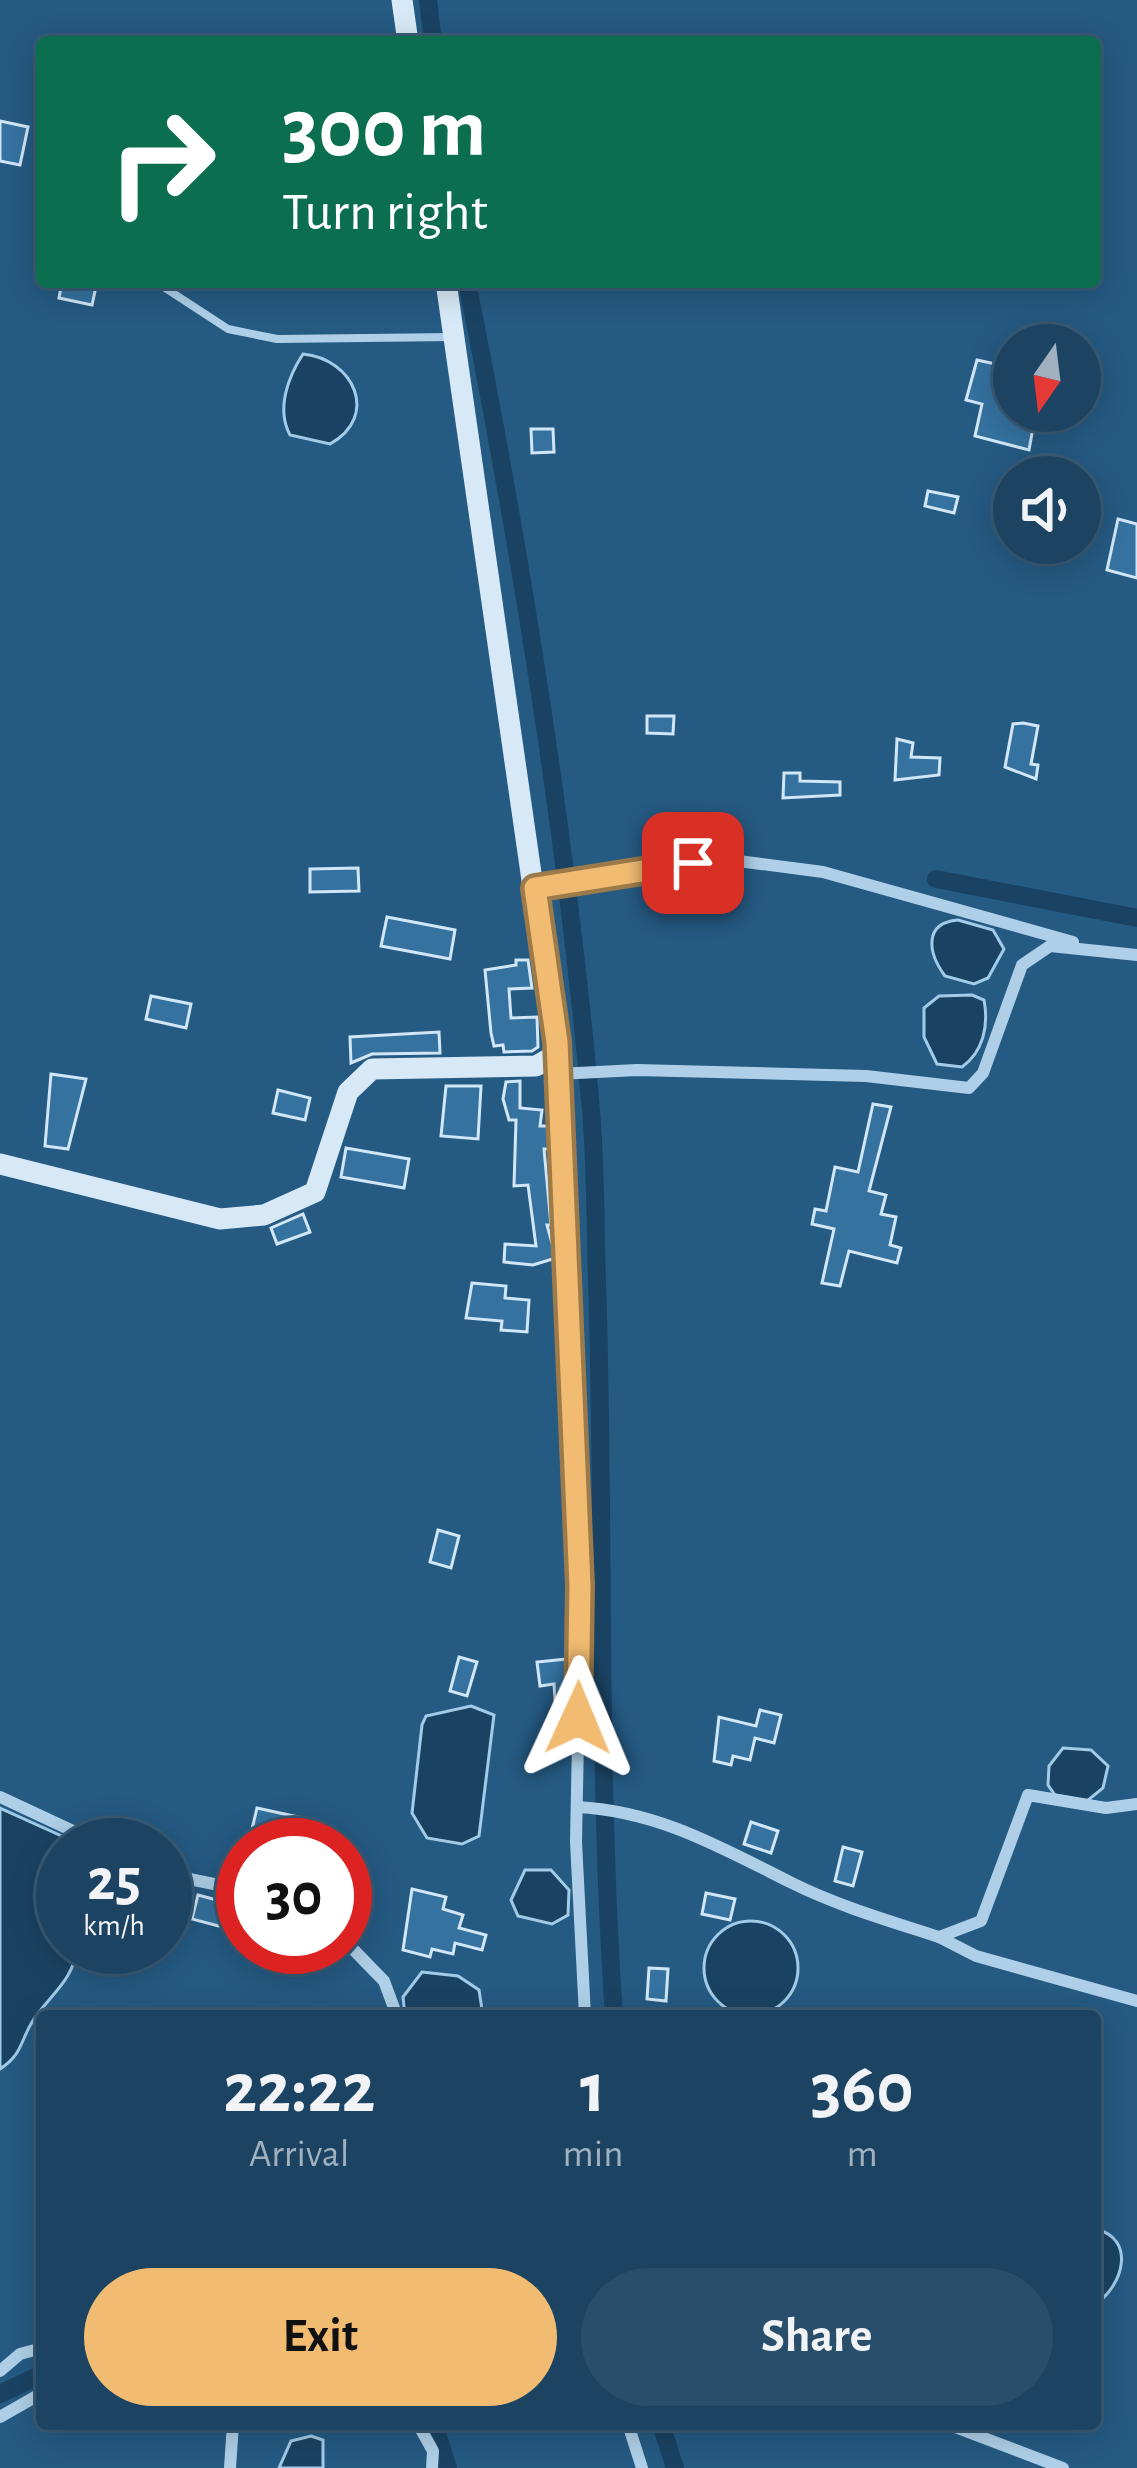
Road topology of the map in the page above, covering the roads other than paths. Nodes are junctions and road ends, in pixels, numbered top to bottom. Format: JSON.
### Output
{"nodes":[{"id":1,"x":402,"y":0,"type":"edge"},
{"id":2,"x":408,"y":36,"type":"edge"},
{"id":3,"x":165,"y":288,"type":"edge"},
{"id":4,"x":447,"y":288,"type":"edge"},
{"id":5,"x":454,"y":337,"type":"junction"},
{"id":6,"x":535,"y":888,"type":"junction"},
{"id":7,"x":1091,"y":947,"type":"junction"},
{"id":8,"x":1137,"y":955,"type":"edge"},
{"id":9,"x":557,"y":1064,"type":"junction"},
{"id":10,"x":0,"y":1164,"type":"edge"},
{"id":11,"x":0,"y":1798,"type":"edge"},
{"id":12,"x":1137,"y":1804,"type":"edge"},
{"id":13,"x":577,"y":1807,"type":"junction"},
{"id":14,"x":44,"y":1818,"type":"edge"},
{"id":15,"x":939,"y":1937,"type":"junction"},
{"id":16,"x":372,"y":1969,"type":"edge"},
{"id":17,"x":1137,"y":2001,"type":"edge"},
{"id":18,"x":395,"y":2010,"type":"edge"},
{"id":19,"x":585,"y":2010,"type":"edge"},
{"id":20,"x":36,"y":2350,"type":"edge"},
{"id":21,"x":0,"y":2371,"type":"edge"},
{"id":22,"x":36,"y":2396,"type":"edge"},
{"id":23,"x":0,"y":2417,"type":"edge"},
{"id":24,"x":233,"y":2430,"type":"edge"},
{"id":25,"x":422,"y":2430,"type":"edge"},
{"id":26,"x":630,"y":2430,"type":"edge"},
{"id":27,"x":963,"y":2430,"type":"edge"},
{"id":28,"x":230,"y":2468,"type":"edge"},
{"id":29,"x":432,"y":2468,"type":"edge"},
{"id":30,"x":642,"y":2468,"type":"edge"},
{"id":31,"x":1063,"y":2468,"type":"edge"}],
"edges":[{"from":1,"to":2,"type":"street"},
{"from":3,"to":5,"type":"lane"},
{"from":4,"to":5,"type":"street"},
{"from":5,"to":6,"type":"street"},
{"from":6,"to":7,"type":"street"},
{"from":6,"to":9,"type":"street"},
{"from":7,"to":8,"type":"street"},
{"from":7,"to":9,"type":"street"},
{"from":9,"to":10,"type":"street"},
{"from":9,"to":13,"type":"street"},
{"from":11,"to":14,"type":"street"},
{"from":12,"to":15,"type":"street"},
{"from":13,"to":15,"type":"street"},
{"from":13,"to":19,"type":"street"},
{"from":15,"to":17,"type":"street"},
{"from":16,"to":18,"type":"street"},
{"from":20,"to":21,"type":"street"},
{"from":22,"to":23,"type":"street"},
{"from":24,"to":28,"type":"street"},
{"from":25,"to":29,"type":"street"},
{"from":26,"to":30,"type":"street"},
{"from":27,"to":31,"type":"street"}]}
